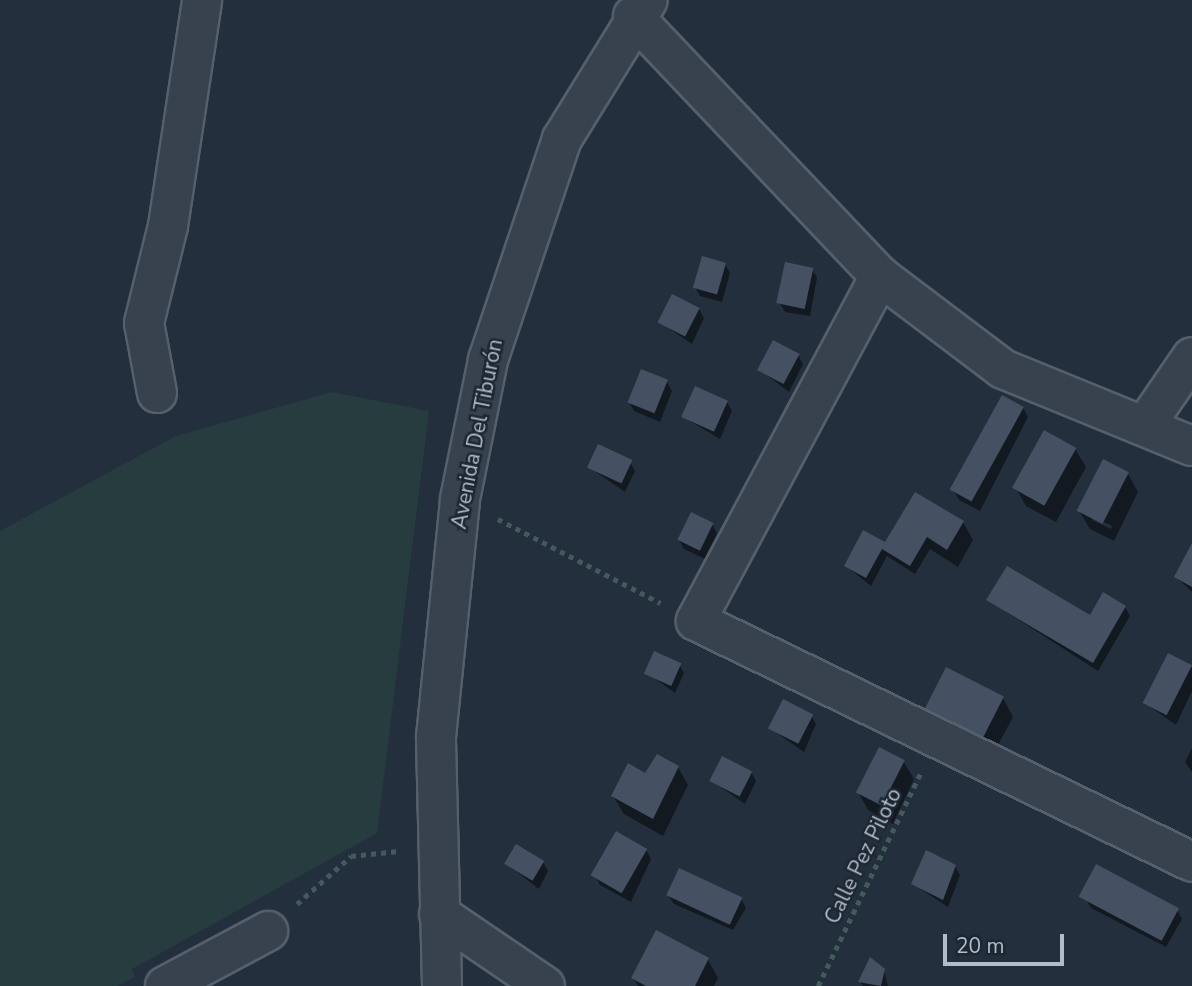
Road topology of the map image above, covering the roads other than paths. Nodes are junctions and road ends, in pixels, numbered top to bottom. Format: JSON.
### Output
{"nodes":[{"id":1,"x":202,"y":0,"type":"edge"},
{"id":2,"x":641,"y":8,"type":"edge"},
{"id":3,"x":880,"y":276,"type":"junction"},
{"id":4,"x":1192,"y":358,"type":"edge"},
{"id":5,"x":157,"y":393,"type":"dead end"},
{"id":6,"x":1146,"y":424,"type":"junction"},
{"id":7,"x":1192,"y":446,"type":"edge"},
{"id":8,"x":1192,"y":862,"type":"edge"},
{"id":9,"x":439,"y":914,"type":"junction"},
{"id":10,"x":268,"y":931,"type":"road end"},
{"id":11,"x":165,"y":986,"type":"edge"},
{"id":12,"x":442,"y":986,"type":"edge"},
{"id":13,"x":545,"y":986,"type":"edge"}],
"edges":[{"from":1,"to":5,"type":"street"},
{"from":2,"to":3,"type":"street"},
{"from":2,"to":9,"type":"street","name":"Avenida Del Tiburón"},
{"from":3,"to":6,"type":"street"},
{"from":3,"to":8,"type":"street"},
{"from":4,"to":6,"type":"street"},
{"from":6,"to":7,"type":"street"},
{"from":9,"to":12,"type":"street","name":"Avenida Del Tiburón"},
{"from":9,"to":13,"type":"street"},
{"from":10,"to":11,"type":"street"}]}
